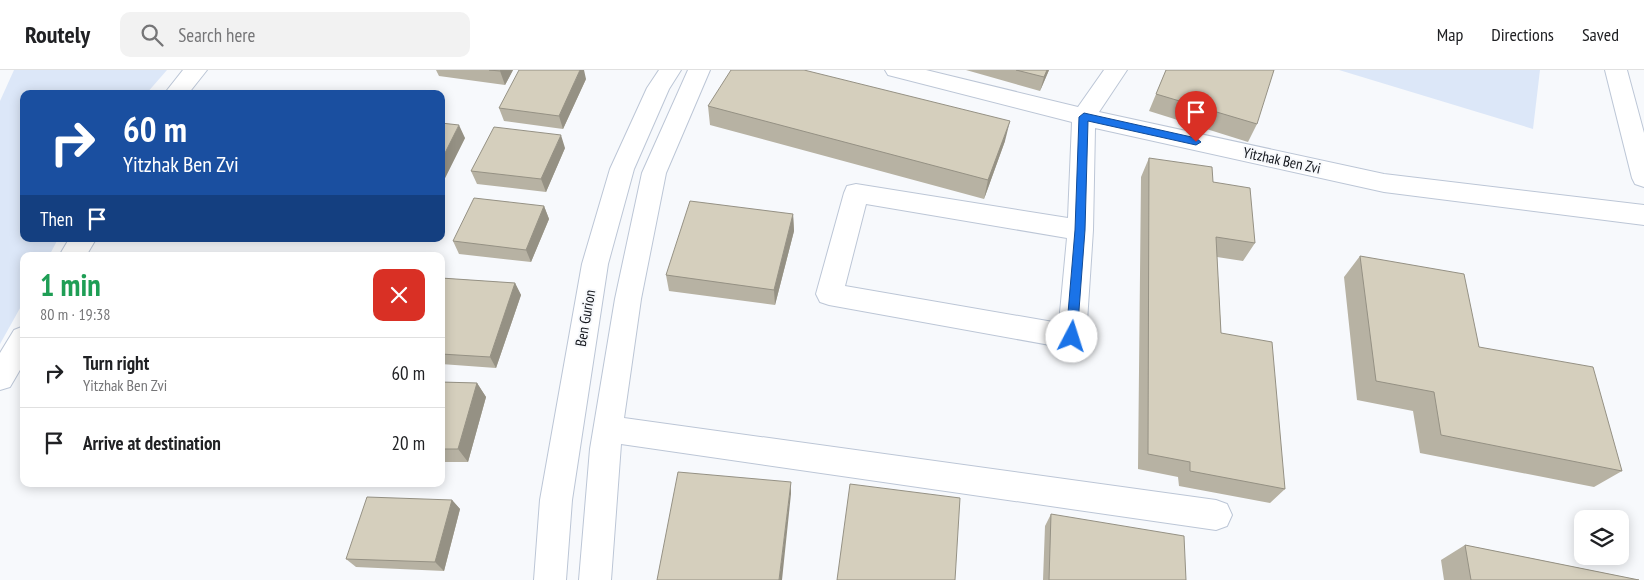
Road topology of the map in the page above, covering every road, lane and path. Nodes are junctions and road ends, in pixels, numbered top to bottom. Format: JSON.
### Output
{"nodes":[{"id":1,"x":196,"y":70,"type":"edge"},
{"id":2,"x":670,"y":70,"type":"edge"},
{"id":3,"x":699,"y":70,"type":"edge"},
{"id":4,"x":896,"y":70,"type":"edge"},
{"id":5,"x":1116,"y":70,"type":"edge"},
{"id":6,"x":1616,"y":70,"type":"edge"},
{"id":7,"x":178,"y":90,"type":"edge"},
{"id":8,"x":1084,"y":117,"type":"junction"},
{"id":9,"x":1644,"y":178,"type":"edge"},
{"id":10,"x":1644,"y":215,"type":"edge"},
{"id":11,"x":1080,"y":230,"type":"junction"},
{"id":12,"x":20,"y":345,"type":"edge"},
{"id":13,"x":0,"y":378,"type":"edge"},
{"id":14,"x":608,"y":429,"type":"junction"},
{"id":15,"x":1216,"y":515,"type":"dead end"},
{"id":16,"x":550,"y":580,"type":"edge"},
{"id":17,"x":595,"y":580,"type":"edge"}],
"edges":[{"from":1,"to":7,"type":"street"},
{"from":2,"to":16,"type":"street","name":"Ben Gurion"},
{"from":3,"to":14,"type":"street"},
{"from":4,"to":8,"type":"street","name":"Yitzhak Ben Zvi"},
{"from":5,"to":8,"type":"street"},
{"from":6,"to":9,"type":"street"},
{"from":8,"to":10,"type":"street","name":"Yitzhak Ben Zvi"},
{"from":8,"to":11,"type":"street"},
{"from":11,"to":11,"type":"street"},
{"from":12,"to":13,"type":"street"},
{"from":14,"to":15,"type":"street"},
{"from":14,"to":17,"type":"street"}]}
